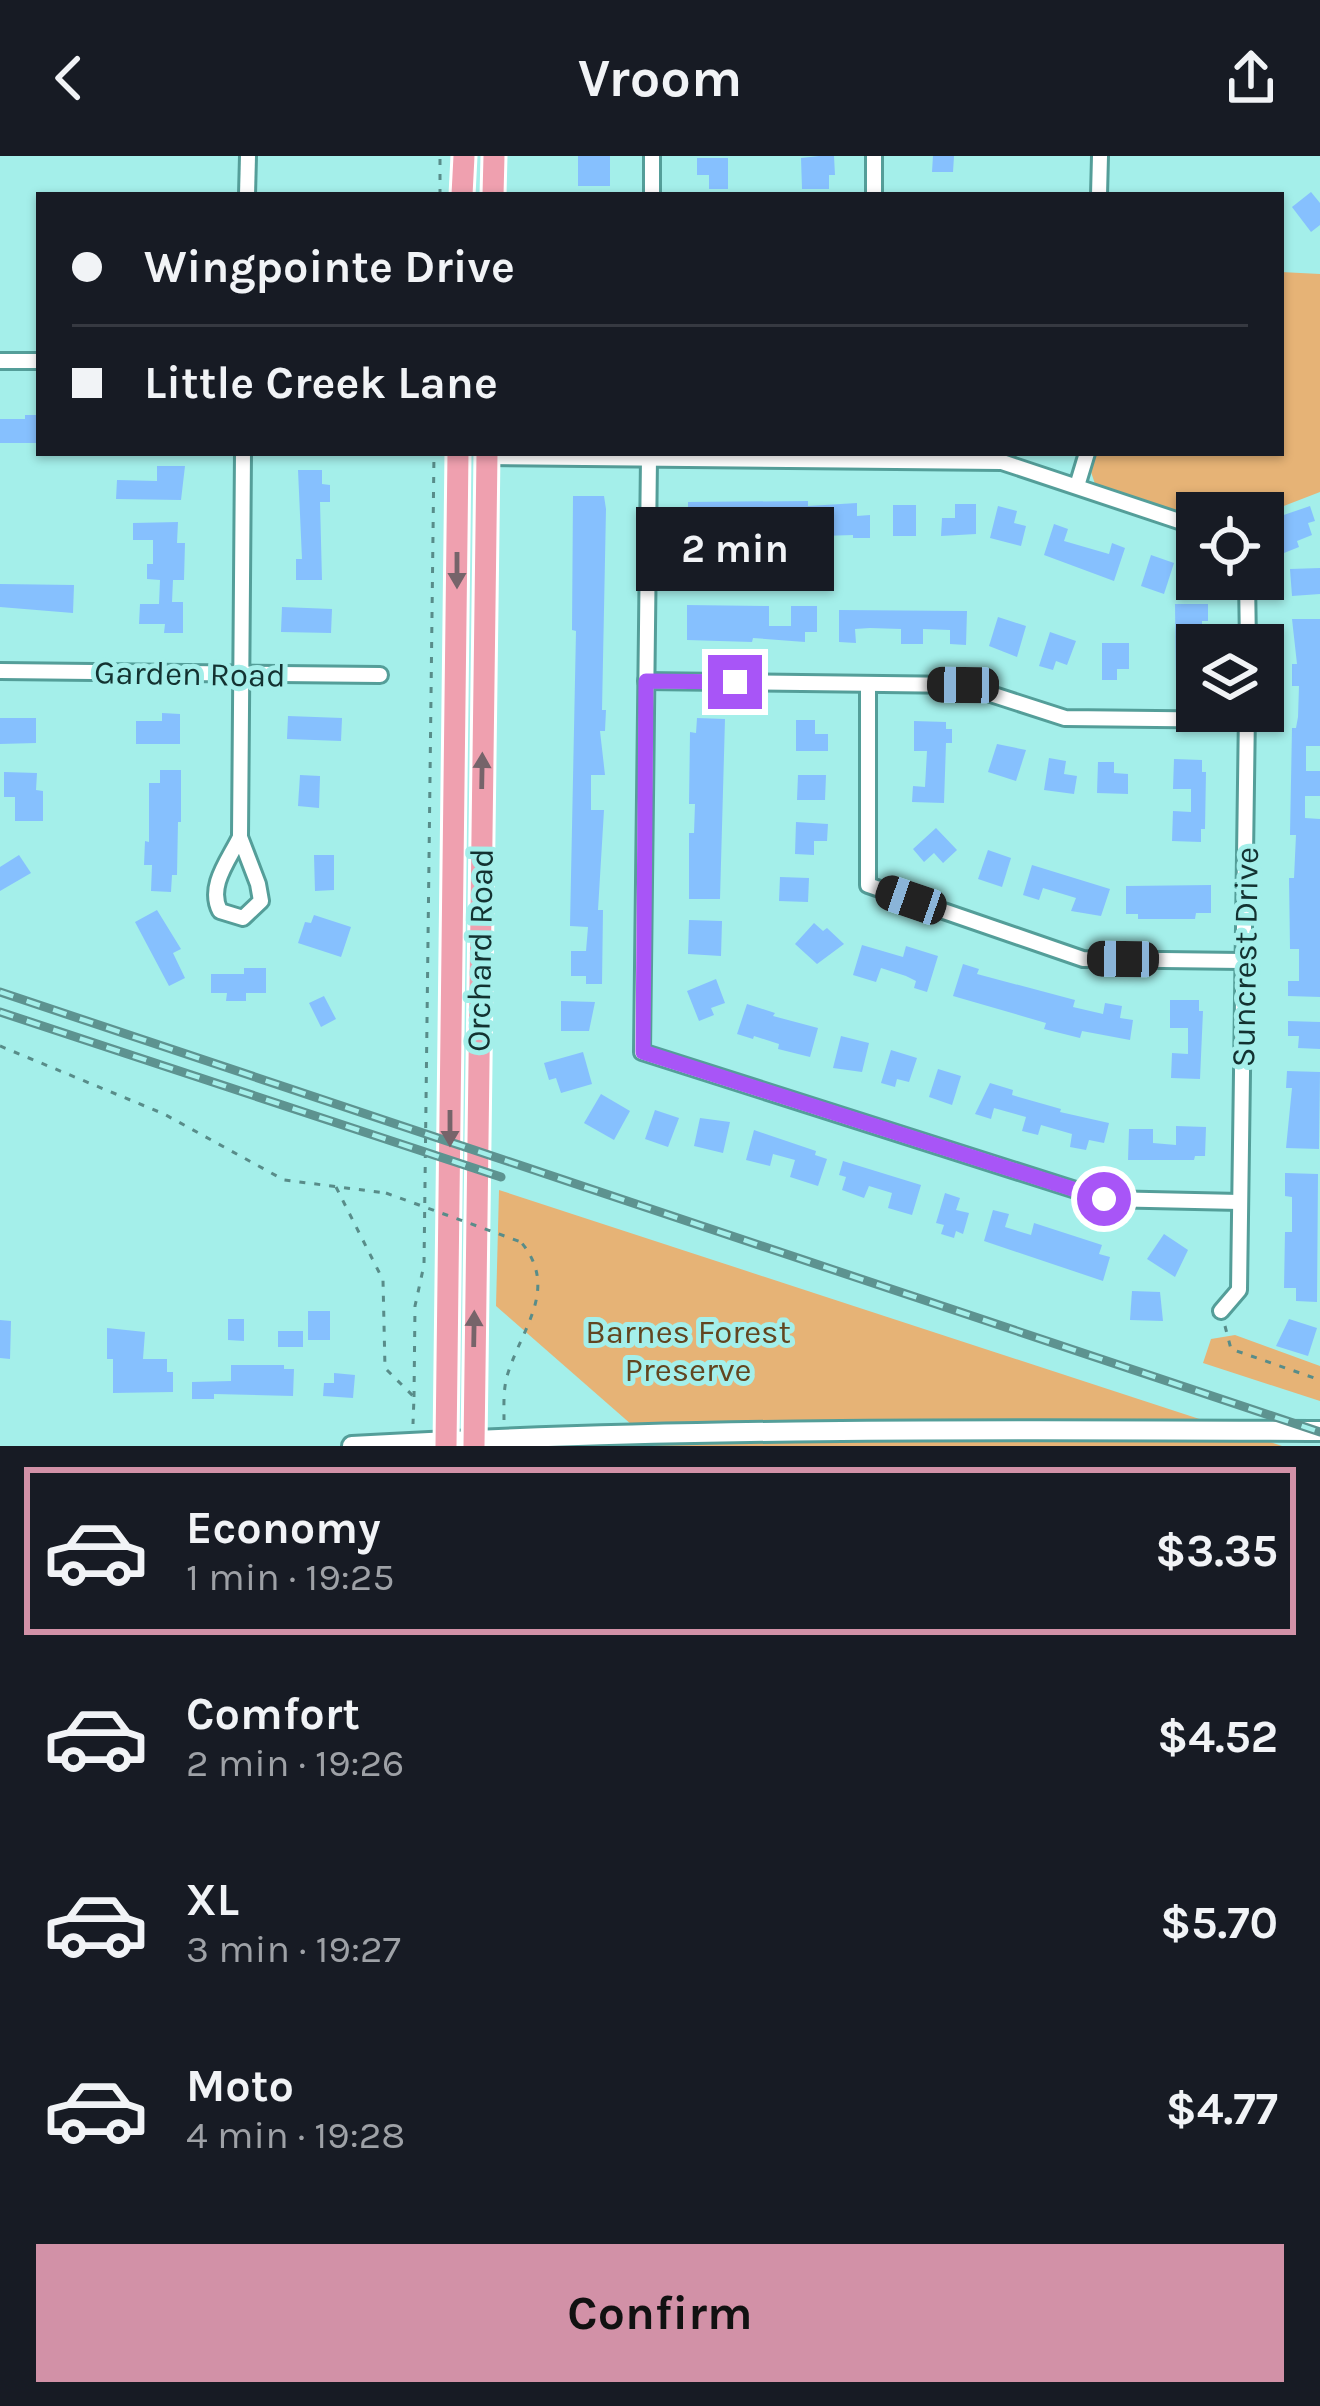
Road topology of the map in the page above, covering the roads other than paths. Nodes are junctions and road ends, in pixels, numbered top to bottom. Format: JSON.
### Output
{"nodes":[{"id":1,"x":248,"y":156,"type":"edge"},
{"id":2,"x":464,"y":156,"type":"edge"},
{"id":3,"x":494,"y":156,"type":"edge"},
{"id":4,"x":652,"y":156,"type":"edge"},
{"id":5,"x":874,"y":156,"type":"edge"},
{"id":6,"x":1100,"y":156,"type":"edge"},
{"id":7,"x":247,"y":192,"type":"edge"},
{"id":8,"x":462,"y":192,"type":"edge"},
{"id":9,"x":493,"y":192,"type":"edge"},
{"id":10,"x":652,"y":192,"type":"edge"},
{"id":11,"x":874,"y":192,"type":"edge"},
{"id":12,"x":1099,"y":192,"type":"edge"},
{"id":13,"x":0,"y":361,"type":"edge"},
{"id":14,"x":36,"y":361,"type":"edge"},
{"id":15,"x":243,"y":456,"type":"edge"},
{"id":16,"x":458,"y":456,"type":"edge"},
{"id":17,"x":487,"y":456,"type":"edge"},
{"id":18,"x":541,"y":456,"type":"edge"},
{"id":19,"x":873,"y":456,"type":"edge"},
{"id":20,"x":1086,"y":456,"type":"edge"},
{"id":21,"x":649,"y":458,"type":"junction"},
{"id":22,"x":1077,"y":486,"type":"junction"},
{"id":23,"x":1176,"y":520,"type":"edge"},
{"id":24,"x":0,"y":670,"type":"edge"},
{"id":25,"x":242,"y":673,"type":"junction"},
{"id":26,"x":380,"y":675,"type":"dead end"},
{"id":27,"x":646,"y":681,"type":"junction"},
{"id":28,"x":868,"y":683,"type":"junction"},
{"id":29,"x":1176,"y":716,"type":"edge"},
{"id":30,"x":1247,"y":732,"type":"edge"},
{"id":31,"x":240,"y":838,"type":"junction"},
{"id":32,"x":1242,"y":961,"type":"junction"},
{"id":33,"x":1240,"y":1202,"type":"junction"},
{"id":34,"x":1221,"y":1311,"type":"road end"},
{"id":35,"x":1320,"y":1431,"type":"edge"},
{"id":36,"x":474,"y":1442,"type":"edge"},
{"id":37,"x":446,"y":1443,"type":"edge"},
{"id":38,"x":352,"y":1446,"type":"edge"}],
"edges":[{"from":1,"to":7,"type":"street"},
{"from":2,"to":8,"type":"main road"},
{"from":3,"to":9,"type":"main road"},
{"from":4,"to":10,"type":"street"},
{"from":5,"to":11,"type":"street"},
{"from":6,"to":12,"type":"street"},
{"from":13,"to":14,"type":"street"},
{"from":15,"to":25,"type":"street"},
{"from":16,"to":37,"type":"main road","name":"Orchard Road","one_way":true},
{"from":36,"to":17,"type":"main road","name":"Orchard Road","one_way":true},
{"from":18,"to":21,"type":"street"},
{"from":19,"to":21,"type":"street"},
{"from":19,"to":22,"type":"street"},
{"from":20,"to":22,"type":"street"},
{"from":21,"to":27,"type":"street"},
{"from":22,"to":23,"type":"street"},
{"from":24,"to":25,"type":"street","name":"Garden Road"},
{"from":25,"to":26,"type":"street","name":"Garden Road"},
{"from":25,"to":31,"type":"street"},
{"from":27,"to":28,"type":"street"},
{"from":27,"to":33,"type":"street"},
{"from":28,"to":29,"type":"street"},
{"from":28,"to":32,"type":"street"},
{"from":30,"to":32,"type":"street","name":"Suncrest Drive"},
{"from":31,"to":31,"type":"street"},
{"from":32,"to":33,"type":"street","name":"Suncrest Drive"},
{"from":33,"to":34,"type":"street","name":"Suncrest Drive"},
{"from":35,"to":36,"type":"street"},
{"from":36,"to":37,"type":"street"},
{"from":37,"to":38,"type":"street"}]}
